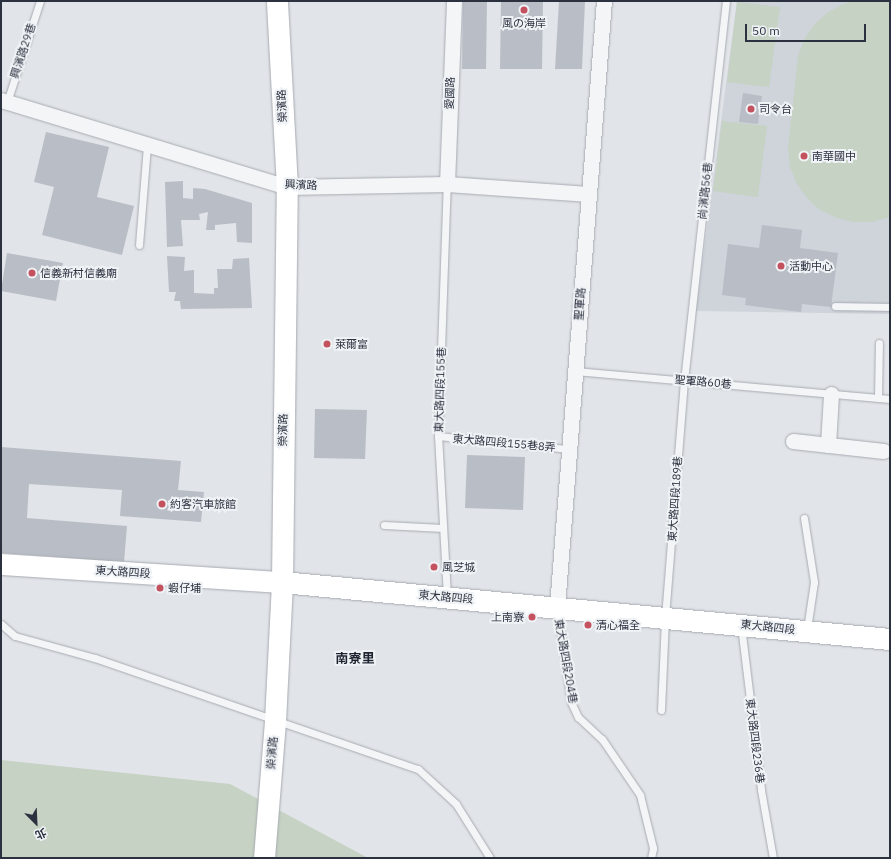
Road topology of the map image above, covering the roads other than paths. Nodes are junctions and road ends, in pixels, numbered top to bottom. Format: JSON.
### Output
{"nodes":[{"id":1,"x":40,"y":1,"type":"edge"},
{"id":2,"x":277,"y":1,"type":"edge"},
{"id":3,"x":454,"y":1,"type":"edge"},
{"id":4,"x":604,"y":1,"type":"edge"},
{"id":5,"x":726,"y":1,"type":"edge"},
{"id":6,"x":4,"y":101,"type":"edge"},
{"id":7,"x":147,"y":144,"type":"junction"},
{"id":8,"x":447,"y":184,"type":"junction"},
{"id":9,"x":287,"y":187,"type":"junction"},
{"id":10,"x":589,"y":194,"type":"junction"},
{"id":11,"x":138,"y":245,"type":"dead end"},
{"id":12,"x":835,"y":306,"type":"dead end"},
{"id":13,"x":890,"y":308,"type":"edge"},
{"id":14,"x":879,"y":343,"type":"dead end"},
{"id":15,"x":575,"y":371,"type":"junction"},
{"id":16,"x":684,"y":381,"type":"junction"},
{"id":17,"x":831,"y":394,"type":"junction"},
{"id":18,"x":878,"y":398,"type":"junction"},
{"id":19,"x":890,"y":399,"type":"edge"},
{"id":20,"x":438,"y":436,"type":"junction"},
{"id":21,"x":793,"y":441,"type":"dead end"},
{"id":22,"x":828,"y":445,"type":"junction"},
{"id":23,"x":569,"y":449,"type":"junction"},
{"id":24,"x":883,"y":451,"type":"dead end"},
{"id":25,"x":804,"y":518,"type":"dead end"},
{"id":26,"x":384,"y":524,"type":"dead end"},
{"id":27,"x":443,"y":528,"type":"junction"},
{"id":28,"x":1,"y":564,"type":"edge"},
{"id":29,"x":282,"y":582,"type":"junction"},
{"id":30,"x":447,"y":597,"type":"junction"},
{"id":31,"x":557,"y":607,"type":"junction"},
{"id":32,"x":665,"y":617,"type":"junction"},
{"id":33,"x":1,"y":624,"type":"edge"},
{"id":34,"x":740,"y":624,"type":"junction"},
{"id":35,"x":807,"y":631,"type":"junction"},
{"id":36,"x":890,"y":639,"type":"edge"},
{"id":37,"x":661,"y":710,"type":"dead end"},
{"id":38,"x":275,"y":721,"type":"junction"},
{"id":39,"x":264,"y":858,"type":"edge"},
{"id":40,"x":490,"y":858,"type":"edge"},
{"id":41,"x":651,"y":858,"type":"edge"},
{"id":42,"x":773,"y":858,"type":"edge"}],
"edges":[{"from":1,"to":6,"type":"lane","name":"興濱路29巷"},
{"from":2,"to":9,"type":"main road","name":"榮濱路"},
{"from":3,"to":8,"type":"street","name":"愛國路"},
{"from":4,"to":10,"type":"street","name":"聖軍路"},
{"from":5,"to":16,"type":"lane","name":"尚濱路56巷"},
{"from":6,"to":7,"type":"street","name":"興濱路"},
{"from":7,"to":9,"type":"street","name":"興濱路"},
{"from":7,"to":11,"type":"lane"},
{"from":8,"to":9,"type":"street","name":"興濱路"},
{"from":8,"to":10,"type":"street","name":"興濱路"},
{"from":8,"to":20,"type":"lane","name":"東大路四段155巷"},
{"from":9,"to":29,"type":"main road","name":"榮濱路"},
{"from":10,"to":15,"type":"street","name":"聖軍路"},
{"from":12,"to":13,"type":"lane"},
{"from":14,"to":18,"type":"lane"},
{"from":15,"to":16,"type":"lane","name":"聖軍路60巷"},
{"from":15,"to":23,"type":"street","name":"聖軍路"},
{"from":16,"to":17,"type":"lane","name":"聖軍路60巷"},
{"from":16,"to":32,"type":"lane","name":"東大路四段189巷"},
{"from":17,"to":18,"type":"lane","name":"聖軍路60巷"},
{"from":17,"to":22,"type":"street"},
{"from":18,"to":19,"type":"lane","name":"聖軍路60巷"},
{"from":20,"to":23,"type":"lane","name":"東大路四段155巷8弄"},
{"from":20,"to":27,"type":"lane","name":"東大路四段155巷"},
{"from":21,"to":22,"type":"street"},
{"from":22,"to":24,"type":"street"},
{"from":23,"to":31,"type":"street","name":"聖軍路"},
{"from":25,"to":35,"type":"lane"},
{"from":26,"to":27,"type":"lane"},
{"from":27,"to":30,"type":"lane","name":"東大路四段155巷"},
{"from":28,"to":29,"type":"main road","name":"東大路四段"},
{"from":29,"to":30,"type":"main road","name":"東大路四段"},
{"from":29,"to":38,"type":"main road","name":"榮濱路"},
{"from":30,"to":31,"type":"main road","name":"東大路四段"},
{"from":31,"to":32,"type":"main road","name":"東大路四段"},
{"from":31,"to":41,"type":"lane","name":"東大路四段204巷"},
{"from":32,"to":34,"type":"main road","name":"東大路四段"},
{"from":32,"to":37,"type":"lane","name":"東大路四段189巷"},
{"from":33,"to":38,"type":"lane"},
{"from":34,"to":35,"type":"main road","name":"東大路四段"},
{"from":34,"to":42,"type":"lane","name":"東大路四段236巷"},
{"from":35,"to":36,"type":"main road","name":"東大路四段"},
{"from":38,"to":39,"type":"main road","name":"榮濱路"},
{"from":38,"to":40,"type":"lane"}]}
